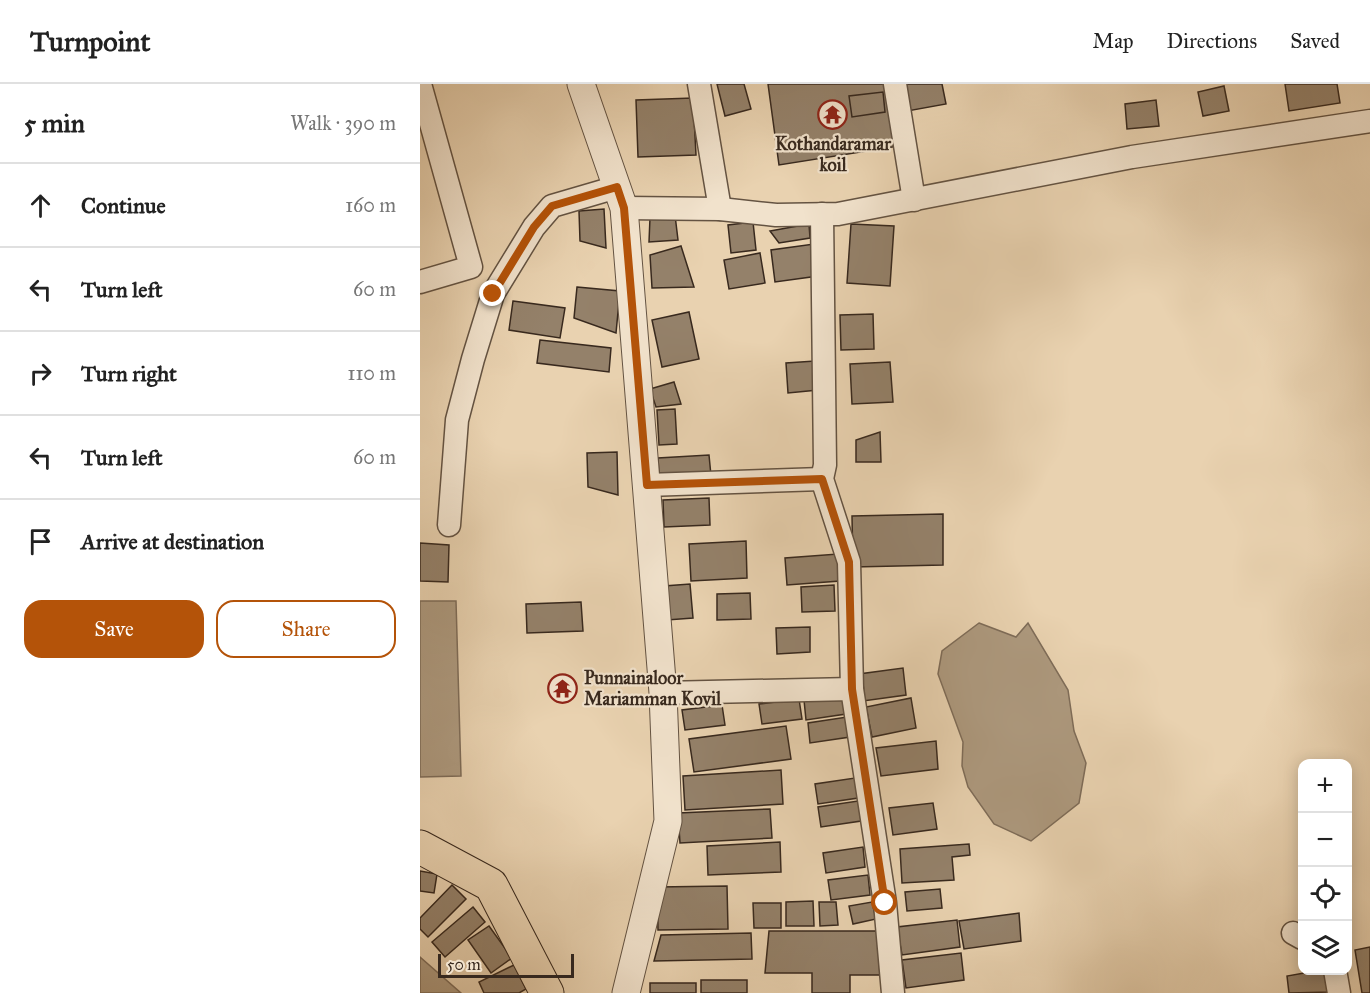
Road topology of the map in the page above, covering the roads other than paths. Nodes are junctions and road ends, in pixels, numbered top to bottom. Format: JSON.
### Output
{"nodes":[{"id":1,"x":420,"y":84,"type":"edge"},
{"id":2,"x":581,"y":84,"type":"edge"},
{"id":3,"x":699,"y":84,"type":"edge"},
{"id":4,"x":895,"y":84,"type":"edge"},
{"id":5,"x":1370,"y":121,"type":"edge"},
{"id":6,"x":620,"y":197,"type":"junction"},
{"id":7,"x":914,"y":200,"type":"junction"},
{"id":8,"x":720,"y":209,"type":"junction"},
{"id":9,"x":822,"y":214,"type":"junction"},
{"id":10,"x":420,"y":282,"type":"edge"},
{"id":11,"x":822,"y":479,"type":"junction"},
{"id":12,"x":647,"y":485,"type":"junction"},
{"id":13,"x":449,"y":525,"type":"dead end"},
{"id":14,"x":852,"y":689,"type":"junction"},
{"id":15,"x":663,"y":693,"type":"junction"},
{"id":16,"x":420,"y":847,"type":"edge"},
{"id":17,"x":1336,"y":975,"type":"edge"},
{"id":18,"x":547,"y":993,"type":"edge"},
{"id":19,"x":626,"y":993,"type":"edge"},
{"id":20,"x":893,"y":993,"type":"edge"},
{"id":21,"x":1339,"y":993,"type":"edge"}],
"edges":[{"from":1,"to":10,"type":"street"},
{"from":2,"to":6,"type":"street"},
{"from":3,"to":8,"type":"street"},
{"from":4,"to":7,"type":"street"},
{"from":5,"to":7,"type":"street"},
{"from":6,"to":8,"type":"street"},
{"from":6,"to":12,"type":"street"},
{"from":6,"to":13,"type":"street"},
{"from":7,"to":9,"type":"street"},
{"from":8,"to":9,"type":"street"},
{"from":9,"to":11,"type":"street"},
{"from":11,"to":12,"type":"street"},
{"from":11,"to":14,"type":"street"},
{"from":12,"to":15,"type":"street"},
{"from":14,"to":15,"type":"street"},
{"from":14,"to":20,"type":"street"},
{"from":15,"to":19,"type":"street"},
{"from":16,"to":18,"type":"main road"},
{"from":17,"to":21,"type":"street"}]}
